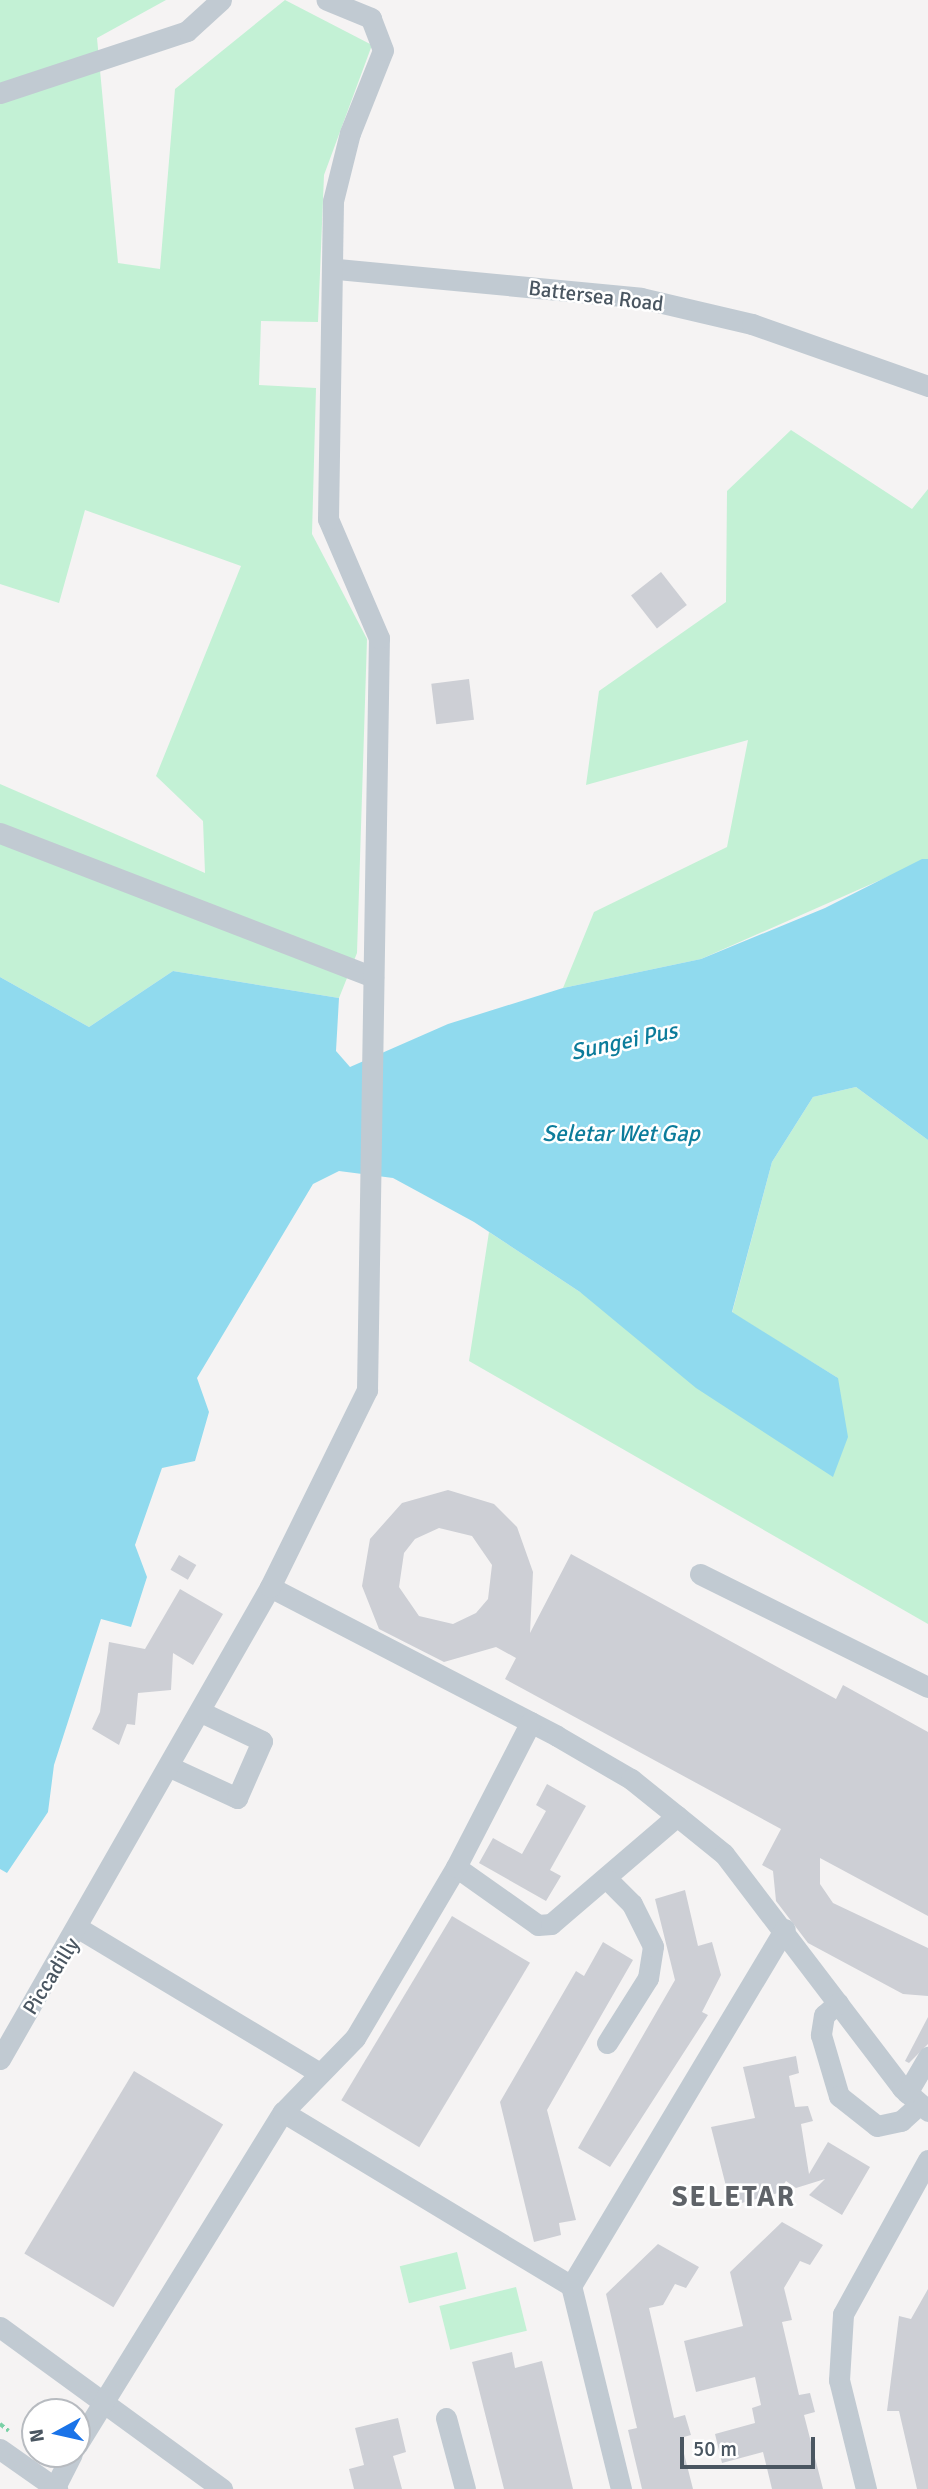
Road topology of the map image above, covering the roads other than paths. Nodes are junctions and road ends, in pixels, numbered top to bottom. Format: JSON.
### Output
{"nodes":[{"id":1,"x":220,"y":0,"type":"edge"},
{"id":2,"x":327,"y":0,"type":"edge"},
{"id":3,"x":0,"y":93,"type":"edge"},
{"id":4,"x":337,"y":270,"type":"junction"},
{"id":5,"x":928,"y":386,"type":"edge"},
{"id":6,"x":0,"y":833,"type":"edge"},
{"id":7,"x":373,"y":976,"type":"junction"},
{"id":8,"x":700,"y":1574,"type":"dead end"},
{"id":9,"x":270,"y":1587,"type":"junction"},
{"id":10,"x":928,"y":1687,"type":"edge"},
{"id":11,"x":201,"y":1712,"type":"junction"},
{"id":12,"x":531,"y":1722,"type":"junction"},
{"id":13,"x":170,"y":1767,"type":"junction"},
{"id":14,"x":677,"y":1816,"type":"junction"},
{"id":15,"x":456,"y":1867,"type":"junction"},
{"id":16,"x":609,"y":1881,"type":"junction"},
{"id":17,"x":80,"y":1929,"type":"junction"},
{"id":18,"x":785,"y":1929,"type":"junction"},
{"id":19,"x":838,"y":2003,"type":"junction"},
{"id":20,"x":607,"y":2043,"type":"dead end"},
{"id":21,"x":928,"y":2057,"type":"edge"},
{"id":22,"x":0,"y":2059,"type":"edge"},
{"id":23,"x":320,"y":2073,"type":"junction"},
{"id":24,"x":918,"y":2103,"type":"edge"},
{"id":25,"x":283,"y":2112,"type":"junction"},
{"id":26,"x":928,"y":2160,"type":"edge"},
{"id":27,"x":571,"y":2286,"type":"junction"},
{"id":28,"x":0,"y":2327,"type":"edge"},
{"id":29,"x":101,"y":2401,"type":"junction"},
{"id":30,"x":446,"y":2418,"type":"dead end"},
{"id":31,"x":91,"y":2419,"type":"edge"},
{"id":32,"x":0,"y":2449,"type":"edge"},
{"id":33,"x":65,"y":2468,"type":"edge"},
{"id":34,"x":55,"y":2488,"type":"edge"},
{"id":35,"x":222,"y":2489,"type":"edge"},
{"id":36,"x":465,"y":2489,"type":"edge"},
{"id":37,"x":621,"y":2489,"type":"edge"},
{"id":38,"x":866,"y":2489,"type":"edge"}],
"edges":[{"from":1,"to":3,"type":"street"},
{"from":2,"to":4,"type":"street","name":"Piccadilly"},
{"from":4,"to":5,"type":"street","name":"Battersea Road"},
{"from":4,"to":7,"type":"street","name":"Piccadilly"},
{"from":6,"to":7,"type":"street"},
{"from":7,"to":9,"type":"street","name":"Piccadilly"},
{"from":8,"to":10,"type":"street"},
{"from":9,"to":11,"type":"street","name":"Piccadilly"},
{"from":9,"to":12,"type":"street"},
{"from":11,"to":13,"type":"street","name":"Piccadilly"},
{"from":11,"to":13,"type":"street"},
{"from":12,"to":14,"type":"street"},
{"from":12,"to":15,"type":"street"},
{"from":13,"to":17,"type":"street","name":"Piccadilly"},
{"from":14,"to":16,"type":"street"},
{"from":14,"to":18,"type":"street"},
{"from":15,"to":16,"type":"street"},
{"from":15,"to":23,"type":"street"},
{"from":16,"to":20,"type":"street"},
{"from":17,"to":22,"type":"street","name":"Piccadilly"},
{"from":17,"to":23,"type":"street"},
{"from":18,"to":19,"type":"street"},
{"from":18,"to":27,"type":"street"},
{"from":19,"to":24,"type":"street"},
{"from":19,"to":24,"type":"street"},
{"from":21,"to":24,"type":"street"},
{"from":23,"to":25,"type":"street"},
{"from":25,"to":27,"type":"street"},
{"from":25,"to":29,"type":"street"},
{"from":26,"to":38,"type":"street"},
{"from":27,"to":37,"type":"street"},
{"from":28,"to":29,"type":"street"},
{"from":29,"to":31,"type":"street"},
{"from":29,"to":35,"type":"street"},
{"from":30,"to":36,"type":"street"},
{"from":32,"to":34,"type":"street"},
{"from":33,"to":34,"type":"street"}]}
